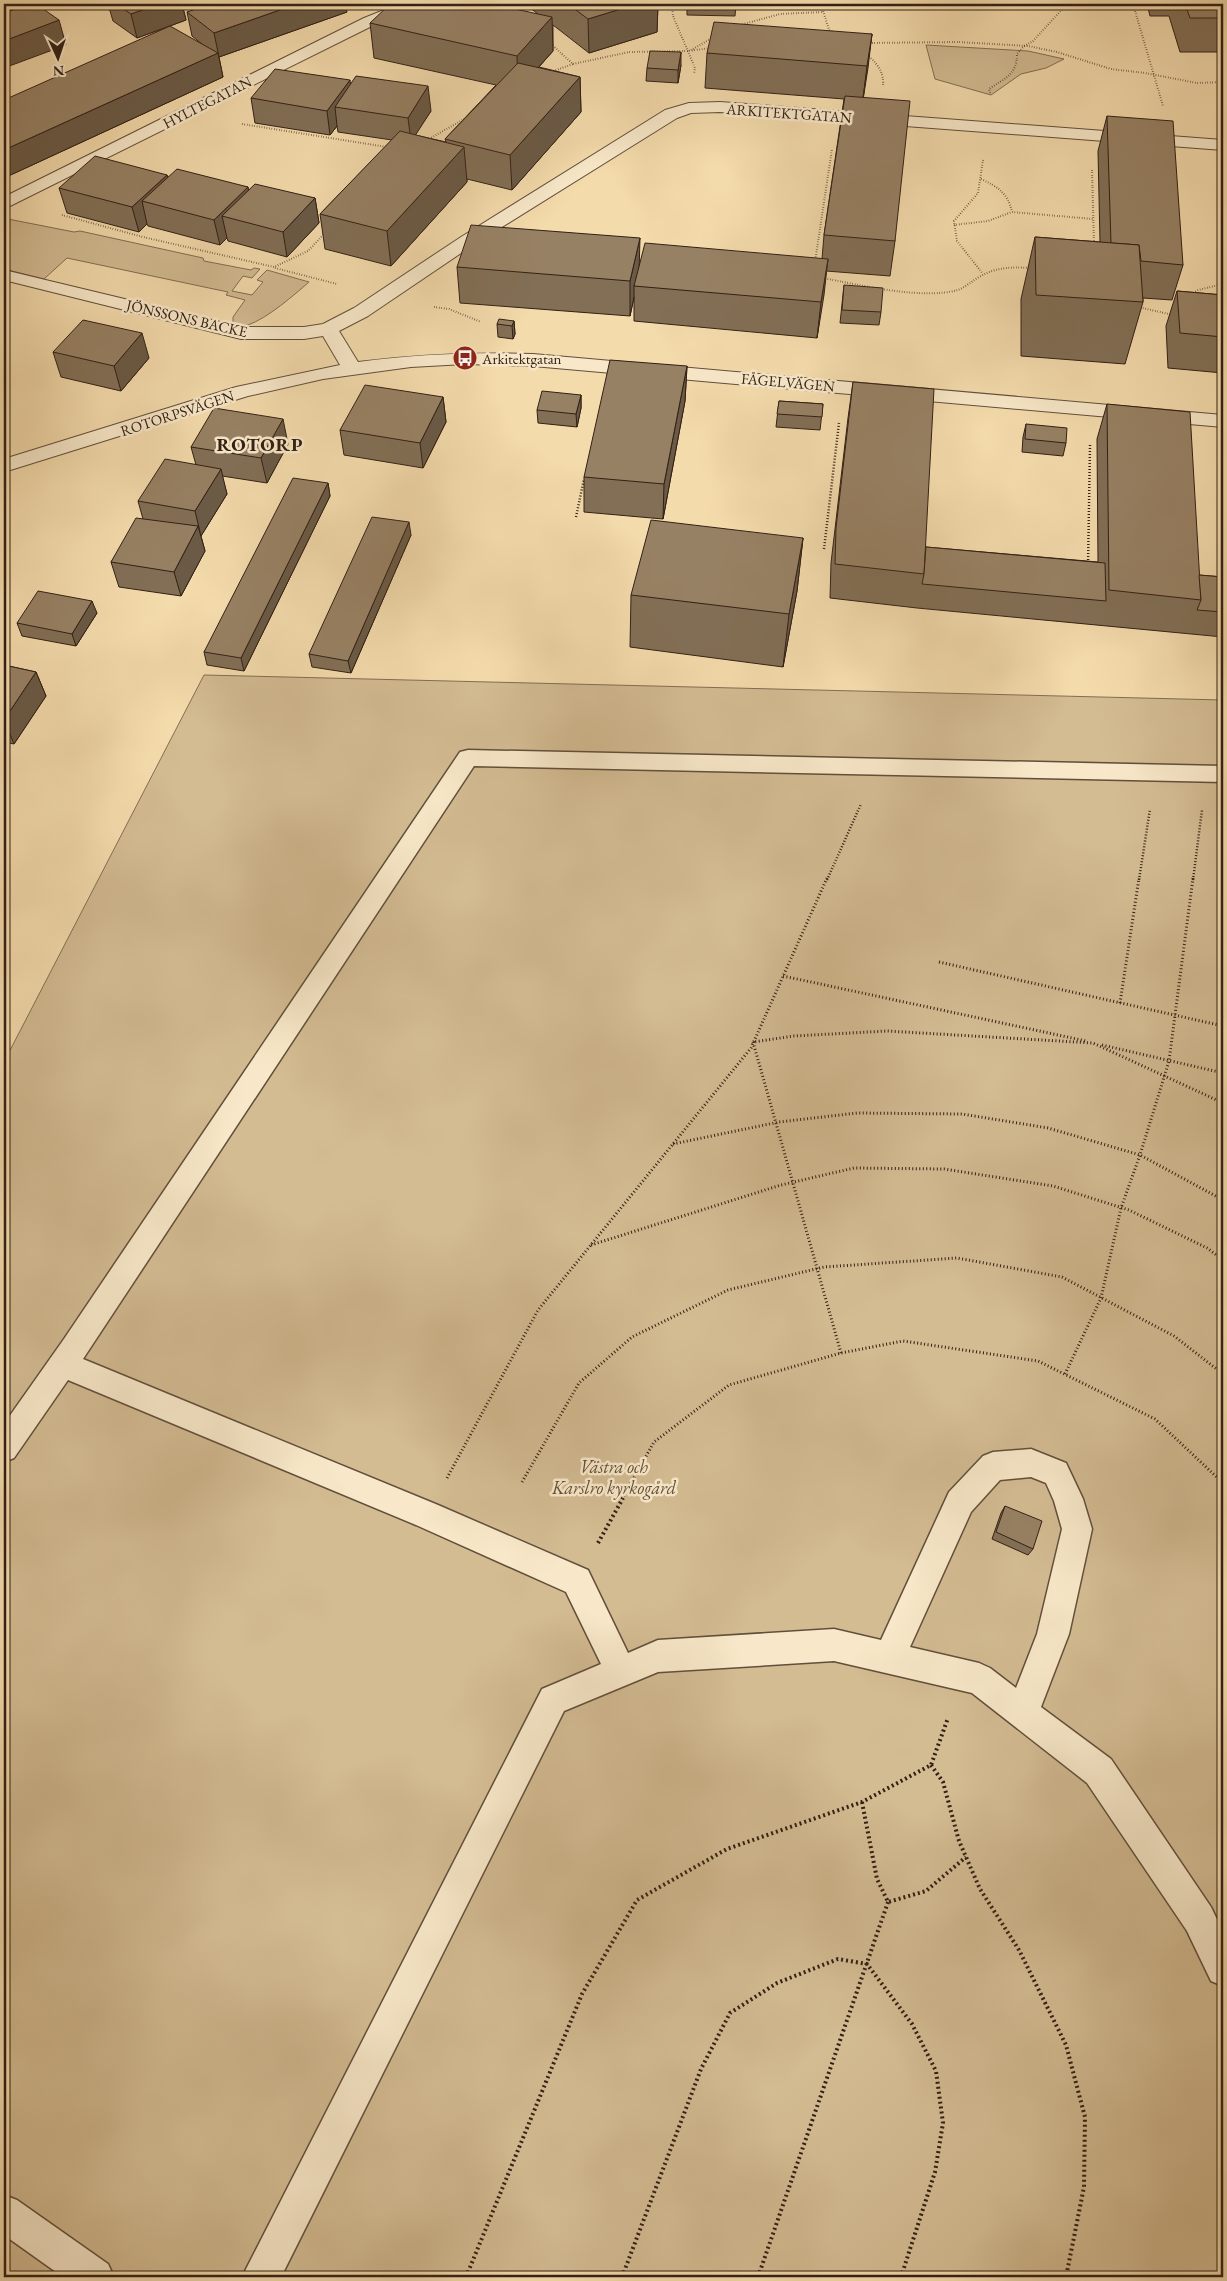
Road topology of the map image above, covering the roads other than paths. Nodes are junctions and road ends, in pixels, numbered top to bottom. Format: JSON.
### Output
{"nodes":[{"id":1,"x":412,"y":4,"type":"edge"},
{"id":2,"x":1223,"y":145,"type":"edge"},
{"id":3,"x":7,"y":203,"type":"edge"},
{"id":4,"x":4,"y":275,"type":"edge"},
{"id":5,"x":328,"y":329,"type":"junction"},
{"id":6,"x":352,"y":368,"type":"junction"},
{"id":7,"x":1223,"y":421,"type":"edge"},
{"id":8,"x":4,"y":466,"type":"edge"},
{"id":9,"x":1215,"y":774,"type":"edge"},
{"id":10,"x":62,"y":1364,"type":"junction"},
{"id":11,"x":4,"y":1448,"type":"edge"},
{"id":12,"x":889,"y":1657,"type":"junction"},
{"id":13,"x":621,"y":1672,"type":"junction"},
{"id":14,"x":1023,"y":1712,"type":"junction"},
{"id":15,"x":1223,"y":1969,"type":"edge"},
{"id":16,"x":4,"y":2213,"type":"edge"},
{"id":17,"x":95,"y":2277,"type":"edge"},
{"id":18,"x":261,"y":2277,"type":"edge"}],
"edges":[{"from":1,"to":3,"type":"street","name":"HYLTEGATAN"},
{"from":2,"to":5,"type":"street","name":"ARKITEKTGATAN"},
{"from":4,"to":5,"type":"street","name":"JÖNSSONS BACKE"},
{"from":5,"to":6,"type":"street"},
{"from":6,"to":7,"type":"street","name":"FÅGELVÄGEN"},
{"from":6,"to":8,"type":"street","name":"ROTORPSVÄGEN"},
{"from":9,"to":10,"type":"lane"},
{"from":10,"to":11,"type":"lane"},
{"from":10,"to":13,"type":"lane"},
{"from":12,"to":13,"type":"lane"},
{"from":12,"to":14,"type":"lane"},
{"from":12,"to":14,"type":"lane"},
{"from":13,"to":18,"type":"lane"},
{"from":14,"to":15,"type":"lane"},
{"from":16,"to":17,"type":"lane"}]}
